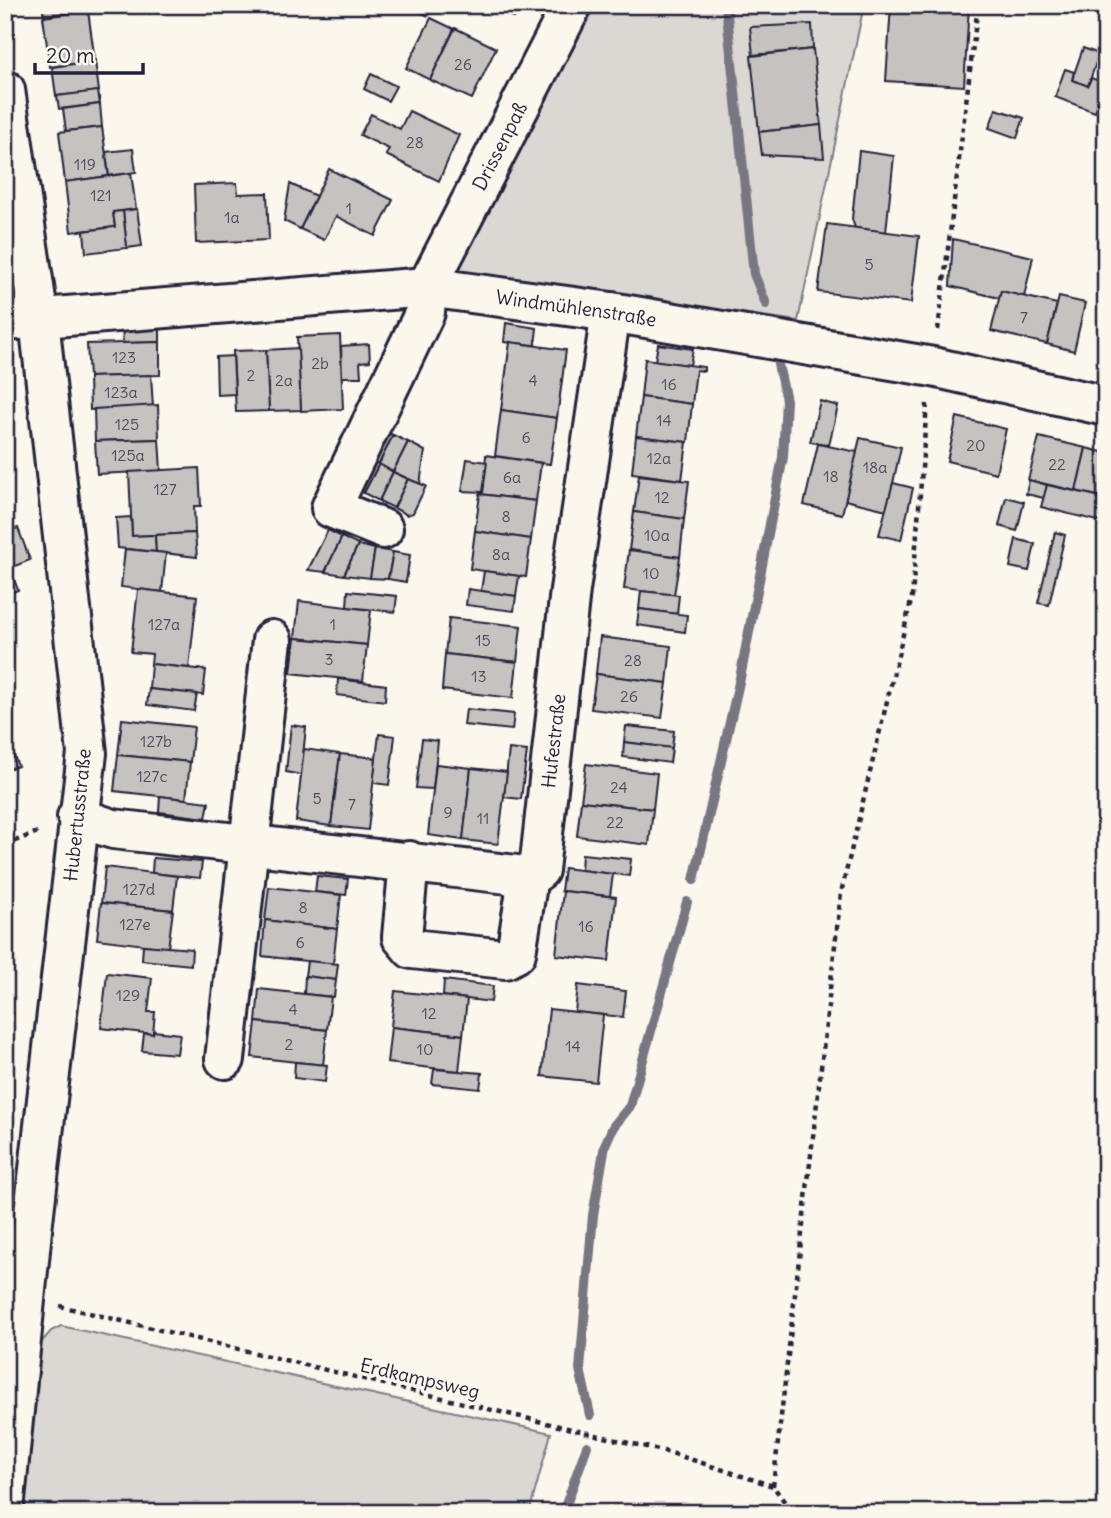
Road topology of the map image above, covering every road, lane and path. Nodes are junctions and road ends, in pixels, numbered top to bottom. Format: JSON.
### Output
{"nodes":[{"id":1,"x":572,"y":5,"type":"edge"},
{"id":2,"x":978,"y":5,"type":"edge"},
{"id":3,"x":5,"y":90,"type":"edge"},
{"id":4,"x":428,"y":287,"type":"junction"},
{"id":5,"x":611,"y":312,"type":"junction"},
{"id":6,"x":22,"y":320,"type":"edge"},
{"id":7,"x":933,"y":368,"type":"junction"},
{"id":8,"x":1106,"y":406,"type":"edge"},
{"id":9,"x":383,"y":528,"type":"dead end"},
{"id":10,"x":272,"y":640,"type":"dead end"},
{"id":11,"x":78,"y":817,"type":"junction"},
{"id":12,"x":247,"y":844,"type":"junction"},
{"id":13,"x":409,"y":861,"type":"junction"},
{"id":14,"x":523,"y":882,"type":"junction"},
{"id":15,"x":225,"y":1059,"type":"dead end"},
{"id":16,"x":25,"y":1298,"type":"junction"},
{"id":17,"x":773,"y":1486,"type":"junction"},
{"id":18,"x":5,"y":1500,"type":"edge"},
{"id":19,"x":793,"y":1513,"type":"edge"}],
"edges":[{"from":1,"to":4,"type":"street","name":"Drissenpaß"},
{"from":2,"to":7,"type":"path"},
{"from":3,"to":6,"type":"street","name":"Hubertusstraße"},
{"from":4,"to":5,"type":"street","name":"Windmühlenstraße"},
{"from":4,"to":6,"type":"street","name":"Windmühlenstraße"},
{"from":4,"to":9,"type":"street","name":"Drissenpaß"},
{"from":5,"to":7,"type":"street","name":"Windmühlenstraße"},
{"from":5,"to":14,"type":"street","name":"Hufestraße"},
{"from":6,"to":11,"type":"street","name":"Hubertusstraße"},
{"from":7,"to":8,"type":"street","name":"Windmühlenstraße"},
{"from":7,"to":17,"type":"path"},
{"from":10,"to":12,"type":"street"},
{"from":11,"to":12,"type":"street"},
{"from":11,"to":16,"type":"street","name":"Hubertusstraße"},
{"from":12,"to":13,"type":"street"},
{"from":12,"to":15,"type":"street"},
{"from":13,"to":14,"type":"street"},
{"from":13,"to":14,"type":"street"},
{"from":16,"to":17,"type":"path","name":"Erdkampsweg"},
{"from":16,"to":18,"type":"street","name":"Hubertusstraße"},
{"from":17,"to":19,"type":"path"}]}
